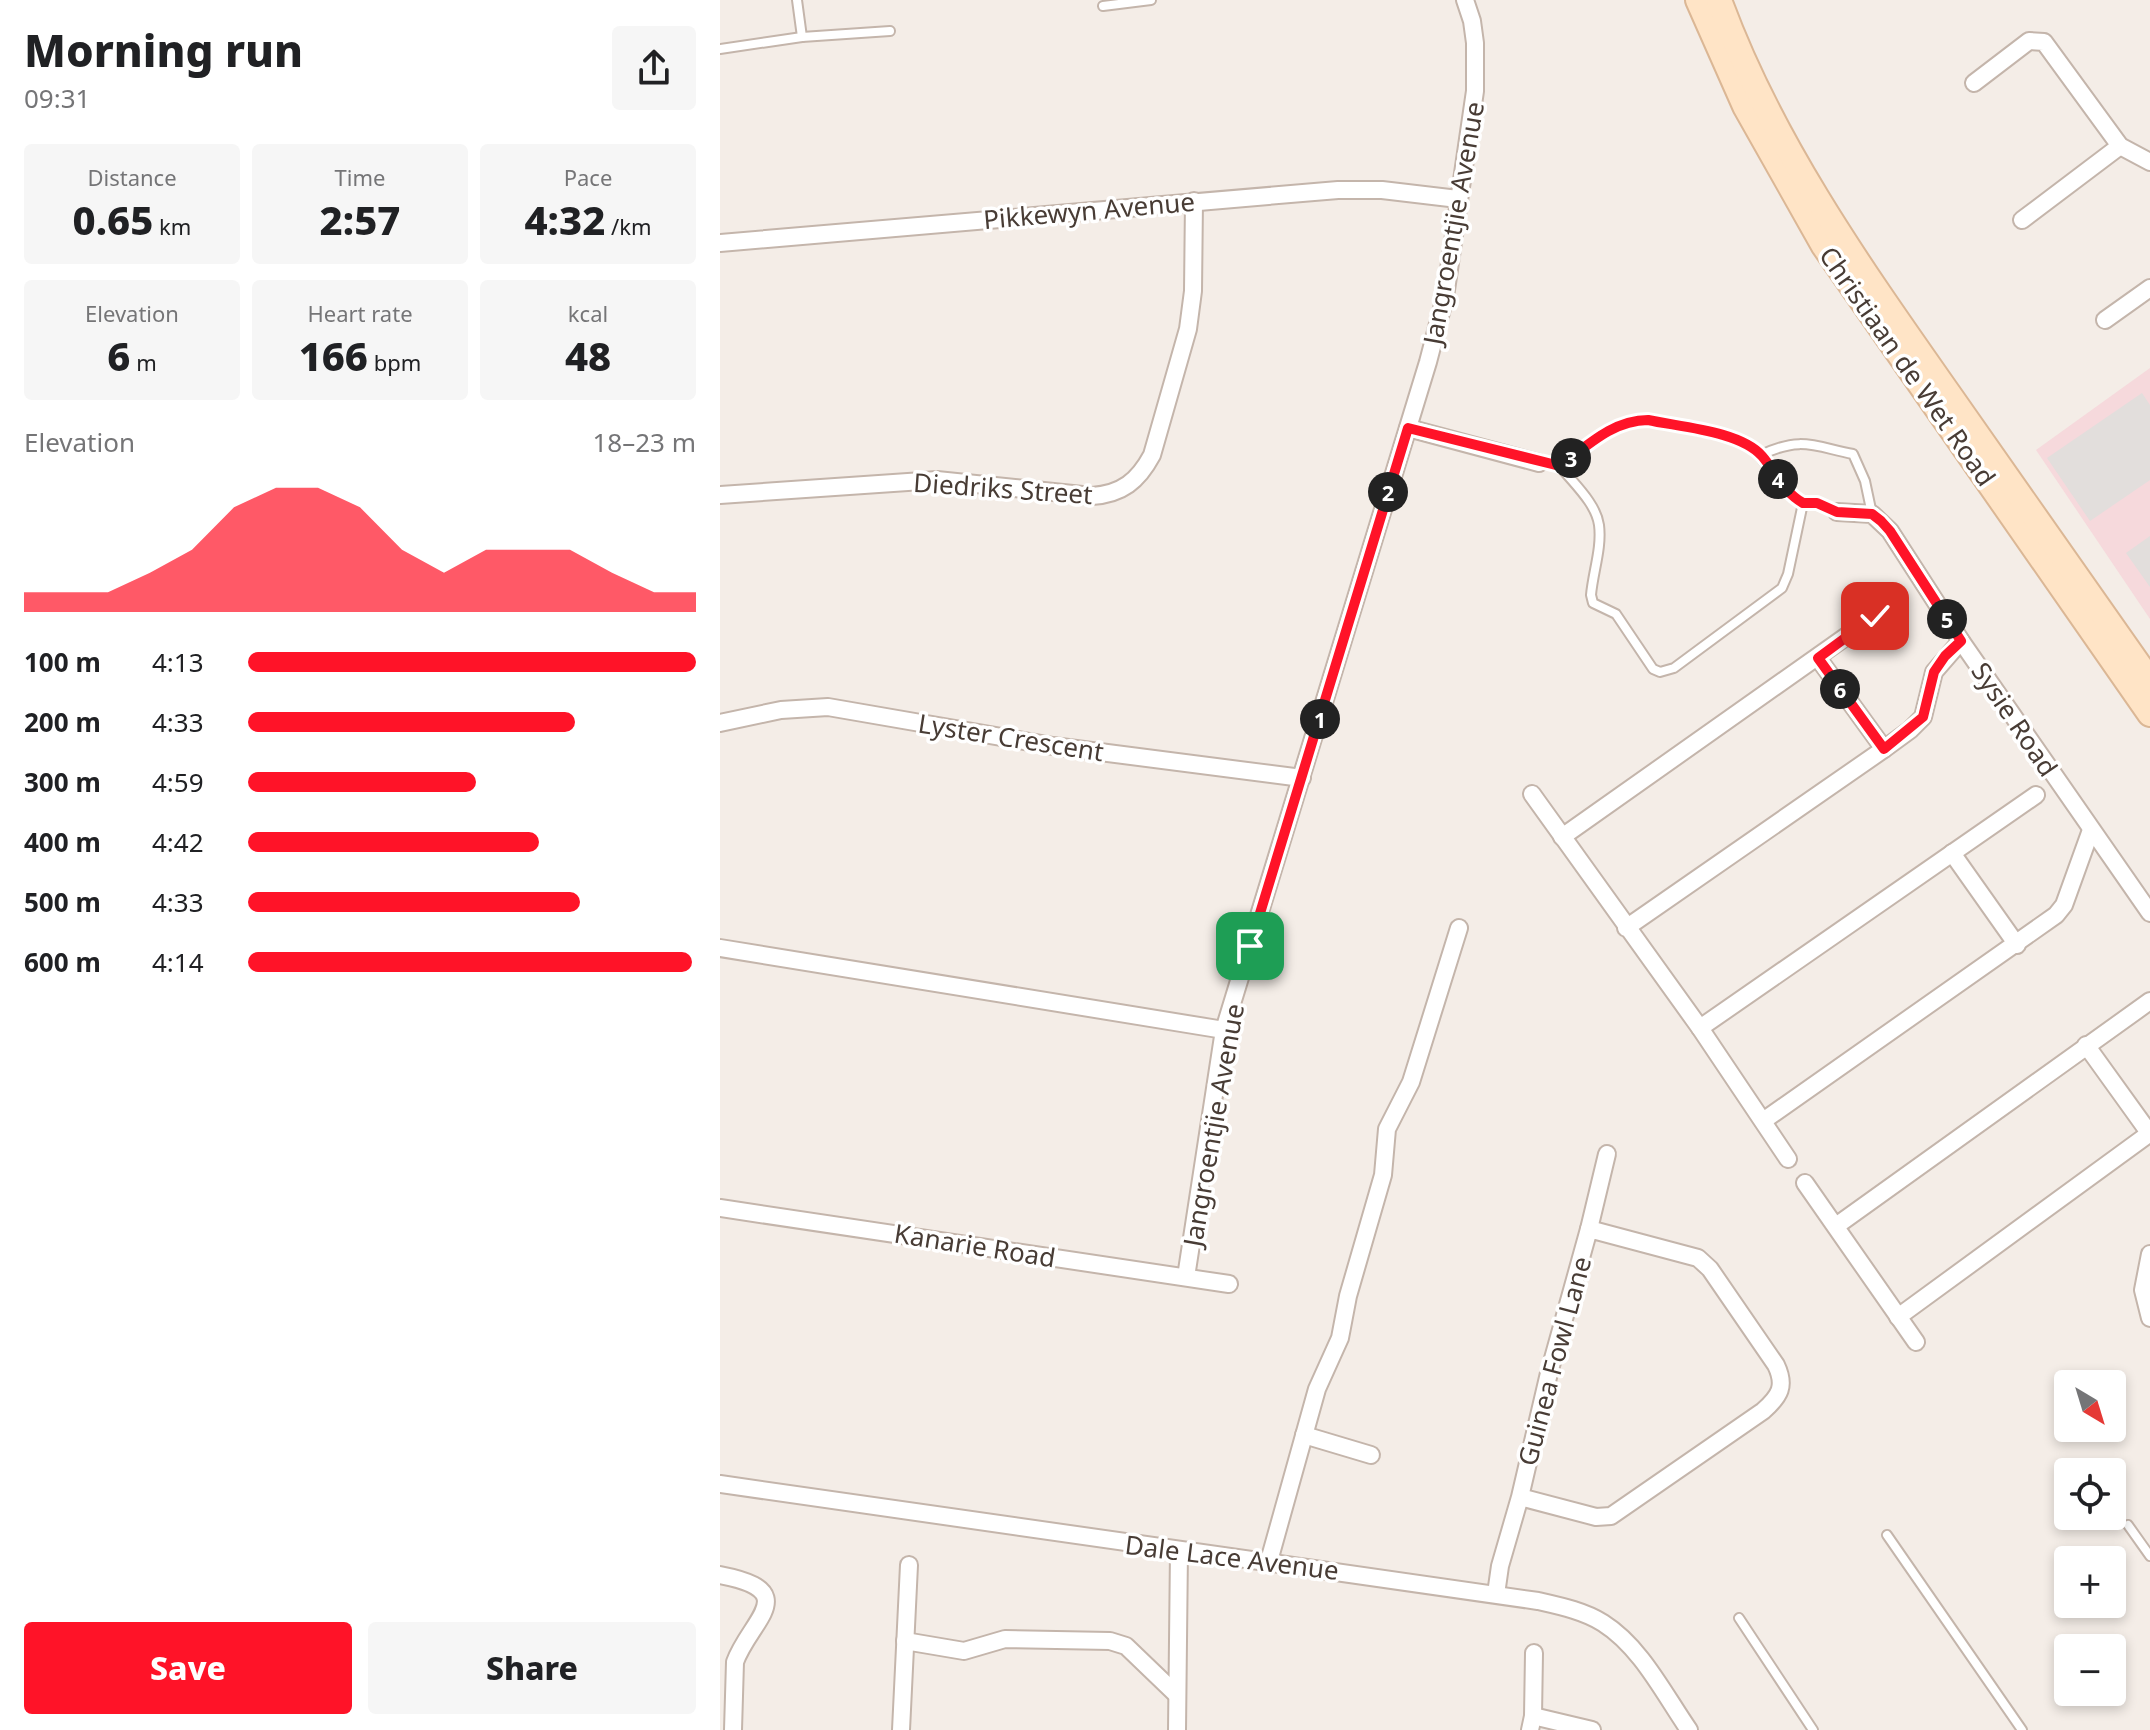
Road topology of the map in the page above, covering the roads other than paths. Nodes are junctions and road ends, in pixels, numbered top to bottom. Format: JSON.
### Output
{"nodes":[{"id":1,"x":797,"y":0,"type":"edge"},
{"id":2,"x":1151,"y":0,"type":"edge"},
{"id":3,"x":1465,"y":0,"type":"edge"},
{"id":4,"x":1698,"y":0,"type":"edge"},
{"id":5,"x":1719,"y":0,"type":"edge"},
{"id":6,"x":1103,"y":6,"type":"dead end"},
{"id":7,"x":890,"y":31,"type":"dead end"},
{"id":8,"x":802,"y":37,"type":"junction"},
{"id":9,"x":720,"y":49,"type":"edge"},
{"id":10,"x":1974,"y":83,"type":"dead end"},
{"id":11,"x":2120,"y":146,"type":"junction"},
{"id":12,"x":2150,"y":162,"type":"edge"},
{"id":13,"x":1458,"y":199,"type":"junction"},
{"id":14,"x":1194,"y":201,"type":"junction"},
{"id":15,"x":2022,"y":220,"type":"dead end"},
{"id":16,"x":720,"y":243,"type":"edge"},
{"id":17,"x":2150,"y":288,"type":"edge"},
{"id":18,"x":2105,"y":320,"type":"dead end"},
{"id":19,"x":1408,"y":428,"type":"junction"},
{"id":20,"x":1761,"y":455,"type":"junction"},
{"id":21,"x":1539,"y":463,"type":"joint"},
{"id":22,"x":1560,"y":466,"type":"junction"},
{"id":23,"x":720,"y":495,"type":"edge"},
{"id":24,"x":1803,"y":503,"type":"junction"},
{"id":25,"x":1837,"y":512,"type":"joint"},
{"id":26,"x":1872,"y":514,"type":"junction"},
{"id":27,"x":1875,"y":616,"type":"dead end"},
{"id":28,"x":1961,"y":641,"type":"junction"},
{"id":29,"x":1818,"y":658,"type":"junction"},
{"id":30,"x":2150,"y":681,"type":"edge"},
{"id":31,"x":2150,"y":714,"type":"edge"},
{"id":32,"x":720,"y":723,"type":"edge"},
{"id":33,"x":1884,"y":749,"type":"junction"},
{"id":34,"x":1302,"y":778,"type":"junction"},
{"id":35,"x":1532,"y":794,"type":"dead end"},
{"id":36,"x":2036,"y":795,"type":"dead end"},
{"id":37,"x":2091,"y":830,"type":"junction"},
{"id":38,"x":1562,"y":837,"type":"junction"},
{"id":39,"x":1952,"y":853,"type":"junction"},
{"id":40,"x":2150,"y":913,"type":"edge"},
{"id":41,"x":1459,"y":928,"type":"dead end"},
{"id":42,"x":1626,"y":928,"type":"junction"},
{"id":43,"x":2017,"y":945,"type":"junction"},
{"id":44,"x":720,"y":948,"type":"edge"},
{"id":45,"x":2150,"y":1001,"type":"edge"},
{"id":46,"x":1700,"y":1028,"type":"junction"},
{"id":47,"x":1224,"y":1030,"type":"junction"},
{"id":48,"x":2086,"y":1045,"type":"junction"},
{"id":49,"x":1763,"y":1121,"type":"junction"},
{"id":50,"x":2150,"y":1133,"type":"edge"},
{"id":51,"x":1607,"y":1154,"type":"dead end"},
{"id":52,"x":1788,"y":1159,"type":"dead end"},
{"id":53,"x":1805,"y":1183,"type":"dead end"},
{"id":54,"x":720,"y":1208,"type":"edge"},
{"id":55,"x":1836,"y":1226,"type":"junction"},
{"id":56,"x":1589,"y":1229,"type":"junction"},
{"id":57,"x":2150,"y":1254,"type":"edge"},
{"id":58,"x":1186,"y":1277,"type":"junction"},
{"id":59,"x":1229,"y":1284,"type":"dead end"},
{"id":60,"x":1898,"y":1317,"type":"junction"},
{"id":61,"x":2150,"y":1318,"type":"edge"},
{"id":62,"x":1916,"y":1342,"type":"dead end"},
{"id":63,"x":1304,"y":1435,"type":"junction"},
{"id":64,"x":1371,"y":1455,"type":"dead end"},
{"id":65,"x":720,"y":1484,"type":"edge"},
{"id":66,"x":1520,"y":1497,"type":"junction"},
{"id":67,"x":2128,"y":1525,"type":"dead end"},
{"id":68,"x":1887,"y":1535,"type":"dead end"},
{"id":69,"x":1179,"y":1551,"type":"junction"},
{"id":70,"x":2150,"y":1556,"type":"edge"},
{"id":71,"x":1269,"y":1561,"type":"junction"},
{"id":72,"x":909,"y":1565,"type":"dead end"},
{"id":73,"x":720,"y":1575,"type":"edge"},
{"id":74,"x":1496,"y":1594,"type":"junction"},
{"id":75,"x":1739,"y":1618,"type":"dead end"},
{"id":76,"x":905,"y":1641,"type":"junction"},
{"id":77,"x":1534,"y":1653,"type":"dead end"},
{"id":78,"x":1177,"y":1695,"type":"junction"},
{"id":79,"x":1531,"y":1723,"type":"edge"},
{"id":80,"x":733,"y":1730,"type":"edge"},
{"id":81,"x":901,"y":1730,"type":"edge"},
{"id":82,"x":1177,"y":1730,"type":"edge"},
{"id":83,"x":1592,"y":1730,"type":"edge"},
{"id":84,"x":1689,"y":1730,"type":"edge"},
{"id":85,"x":1813,"y":1730,"type":"edge"},
{"id":86,"x":2022,"y":1730,"type":"edge"}],
"edges":[{"from":1,"to":8,"type":"lane"},
{"from":2,"to":6,"type":"lane"},
{"from":3,"to":13,"type":"street","name":"Jangroentjie Avenue"},
{"from":4,"to":31,"type":"main road","name":"Christiaan de Wet Road"},
{"from":5,"to":30,"type":"main road","name":"Christiaan de Wet Road"},
{"from":7,"to":8,"type":"lane"},
{"from":8,"to":9,"type":"lane"},
{"from":10,"to":11,"type":"street"},
{"from":11,"to":12,"type":"street"},
{"from":11,"to":15,"type":"street"},
{"from":13,"to":14,"type":"street","name":"Pikkewyn Avenue"},
{"from":13,"to":19,"type":"street","name":"Jangroentjie Avenue"},
{"from":14,"to":16,"type":"street","name":"Pikkewyn Avenue"},
{"from":14,"to":23,"type":"street","name":"Diedriks Street"},
{"from":17,"to":18,"type":"street"},
{"from":19,"to":21,"type":"street"},
{"from":19,"to":34,"type":"street","name":"Jangroentjie Avenue"},
{"from":20,"to":22,"type":"lane"},
{"from":20,"to":24,"type":"lane"},
{"from":20,"to":26,"type":"lane"},
{"from":21,"to":22,"type":"lane"},
{"from":22,"to":24,"type":"lane"},
{"from":24,"to":25,"type":"lane"},
{"from":25,"to":26,"type":"street"},
{"from":26,"to":28,"type":"street","name":"Sysie Road"},
{"from":27,"to":29,"type":"street"},
{"from":28,"to":33,"type":"street"},
{"from":28,"to":37,"type":"street","name":"Sysie Road"},
{"from":29,"to":33,"type":"street"},
{"from":29,"to":38,"type":"street"},
{"from":32,"to":34,"type":"street","name":"Lyster Crescent"},
{"from":33,"to":42,"type":"street"},
{"from":34,"to":47,"type":"street","name":"Jangroentjie Avenue"},
{"from":35,"to":38,"type":"street"},
{"from":36,"to":39,"type":"street"},
{"from":37,"to":40,"type":"street","name":"Sysie Road"},
{"from":37,"to":43,"type":"street"},
{"from":38,"to":42,"type":"street"},
{"from":39,"to":43,"type":"street"},
{"from":39,"to":46,"type":"street"},
{"from":41,"to":63,"type":"street"},
{"from":42,"to":46,"type":"street"},
{"from":43,"to":49,"type":"street"},
{"from":44,"to":47,"type":"street"},
{"from":45,"to":48,"type":"street"},
{"from":46,"to":49,"type":"street"},
{"from":47,"to":58,"type":"street","name":"Jangroentjie Avenue"},
{"from":48,"to":50,"type":"street"},
{"from":48,"to":55,"type":"street"},
{"from":49,"to":52,"type":"street"},
{"from":50,"to":60,"type":"street"},
{"from":51,"to":56,"type":"street"},
{"from":53,"to":55,"type":"street"},
{"from":54,"to":58,"type":"street","name":"Kanarie Road"},
{"from":55,"to":60,"type":"street"},
{"from":56,"to":66,"type":"street","name":"Guinea Fowl Lane"},
{"from":56,"to":66,"type":"street","name":"Guinea Fowl Lane"},
{"from":57,"to":61,"type":"street"},
{"from":58,"to":59,"type":"street","name":"Kanarie Road"},
{"from":60,"to":62,"type":"street"},
{"from":63,"to":64,"type":"street"},
{"from":63,"to":71,"type":"street"},
{"from":65,"to":69,"type":"street","name":"Dale Lace Avenue"},
{"from":66,"to":74,"type":"street","name":"Guinea Fowl Lane"},
{"from":67,"to":70,"type":"lane"},
{"from":68,"to":86,"type":"lane"},
{"from":69,"to":71,"type":"street","name":"Dale Lace Avenue"},
{"from":69,"to":78,"type":"street"},
{"from":71,"to":74,"type":"street","name":"Dale Lace Avenue"},
{"from":72,"to":76,"type":"street"},
{"from":73,"to":80,"type":"street"},
{"from":74,"to":84,"type":"street","name":"Dale Lace Avenue"},
{"from":75,"to":85,"type":"lane"},
{"from":76,"to":78,"type":"street"},
{"from":76,"to":81,"type":"street"},
{"from":77,"to":79,"type":"street"},
{"from":78,"to":82,"type":"street"},
{"from":79,"to":83,"type":"street"}]}
